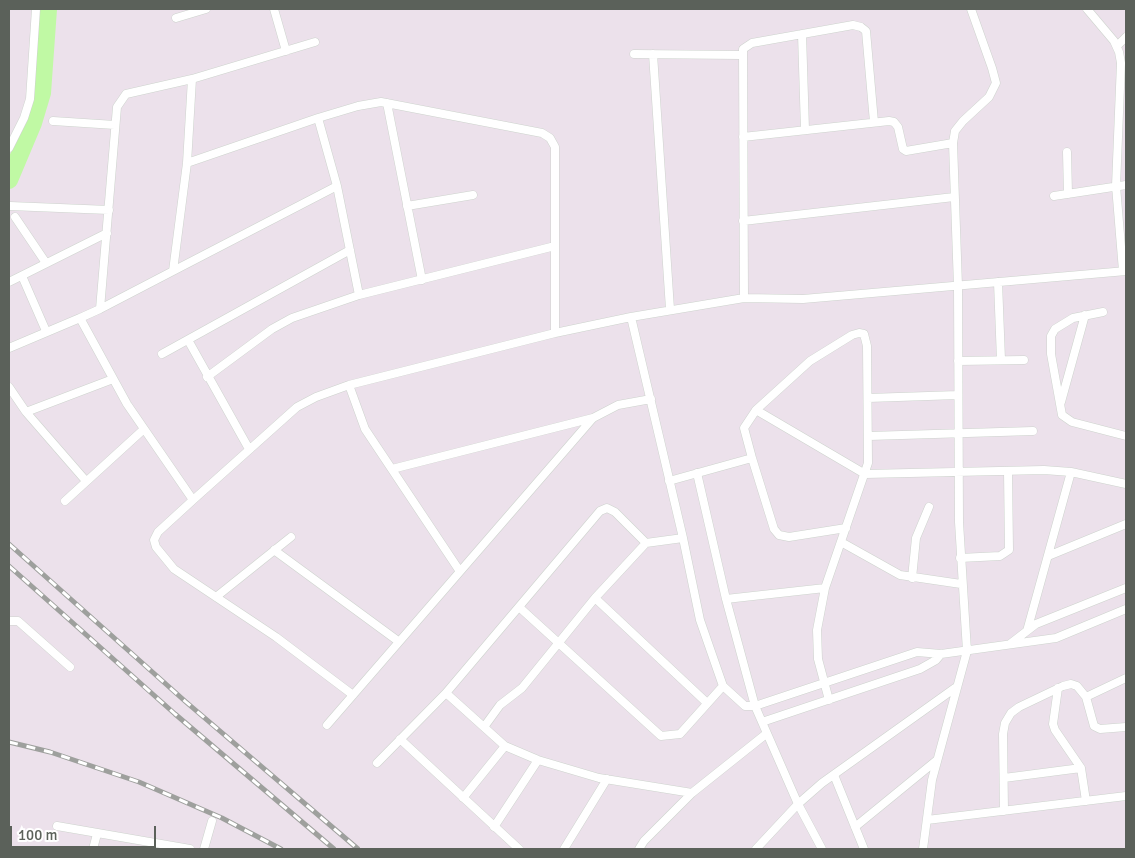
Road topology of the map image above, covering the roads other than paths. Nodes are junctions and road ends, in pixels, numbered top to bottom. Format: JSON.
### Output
{"nodes":[{"id":1,"x":36,"y":9,"type":"edge"},
{"id":2,"x":206,"y":9,"type":"edge"},
{"id":3,"x":274,"y":9,"type":"edge"},
{"id":4,"x":970,"y":9,"type":"edge"},
{"id":5,"x":1087,"y":9,"type":"edge"},
{"id":6,"x":176,"y":18,"type":"dead end"},
{"id":7,"x":802,"y":34,"type":"junction"},
{"id":8,"x":1126,"y":37,"type":"edge"},
{"id":9,"x":315,"y":42,"type":"dead end"},
{"id":10,"x":1117,"y":46,"type":"junction"},
{"id":11,"x":1126,"y":47,"type":"edge"},
{"id":12,"x":286,"y":51,"type":"junction"},
{"id":13,"x":634,"y":54,"type":"dead end"},
{"id":14,"x":653,"y":54,"type":"junction"},
{"id":15,"x":742,"y":56,"type":"junction"},
{"id":16,"x":192,"y":79,"type":"junction"},
{"id":17,"x":1123,"y":82,"type":"edge"},
{"id":18,"x":387,"y":103,"type":"junction"},
{"id":19,"x":1122,"y":117,"type":"edge"},
{"id":20,"x":318,"y":118,"type":"junction"},
{"id":21,"x":53,"y":121,"type":"dead end"},
{"id":22,"x":874,"y":122,"type":"junction"},
{"id":23,"x":115,"y":125,"type":"junction"},
{"id":24,"x":805,"y":130,"type":"junction"},
{"id":25,"x":743,"y":137,"type":"junction"},
{"id":26,"x":952,"y":144,"type":"junction"},
{"id":27,"x":9,"y":148,"type":"edge"},
{"id":28,"x":1067,"y":152,"type":"dead end"},
{"id":29,"x":187,"y":164,"type":"junction"},
{"id":30,"x":1126,"y":184,"type":"edge"},
{"id":31,"x":337,"y":186,"type":"junction"},
{"id":32,"x":1116,"y":186,"type":"junction"},
{"id":33,"x":1068,"y":194,"type":"junction"},
{"id":34,"x":473,"y":195,"type":"dead end"},
{"id":35,"x":1054,"y":196,"type":"dead end"},
{"id":36,"x":954,"y":197,"type":"junction"},
{"id":37,"x":10,"y":206,"type":"dead end"},
{"id":38,"x":407,"y":206,"type":"junction"},
{"id":39,"x":109,"y":210,"type":"junction"},
{"id":40,"x":15,"y":216,"type":"dead end"},
{"id":41,"x":743,"y":221,"type":"junction"},
{"id":42,"x":107,"y":233,"type":"junction"},
{"id":43,"x":555,"y":246,"type":"junction"},
{"id":44,"x":350,"y":250,"type":"junction"},
{"id":45,"x":46,"y":263,"type":"junction"},
{"id":46,"x":173,"y":271,"type":"junction"},
{"id":47,"x":1125,"y":271,"type":"edge"},
{"id":48,"x":22,"y":276,"type":"junction"},
{"id":49,"x":422,"y":280,"type":"junction"},
{"id":50,"x":9,"y":282,"type":"edge"},
{"id":51,"x":998,"y":282,"type":"junction"},
{"id":52,"x":958,"y":286,"type":"junction"},
{"id":53,"x":359,"y":295,"type":"junction"},
{"id":54,"x":744,"y":298,"type":"junction"},
{"id":55,"x":100,"y":308,"type":"junction"},
{"id":56,"x":670,"y":309,"type":"junction"},
{"id":57,"x":1103,"y":312,"type":"dead end"},
{"id":58,"x":1084,"y":315,"type":"junction"},
{"id":59,"x":631,"y":317,"type":"junction"},
{"id":60,"x":80,"y":318,"type":"junction"},
{"id":61,"x":46,"y":331,"type":"junction"},
{"id":62,"x":554,"y":333,"type":"junction"},
{"id":63,"x":188,"y":340,"type":"junction"},
{"id":64,"x":9,"y":348,"type":"edge"},
{"id":65,"x":162,"y":354,"type":"dead end"},
{"id":66,"x":1001,"y":360,"type":"junction"},
{"id":67,"x":1024,"y":360,"type":"dead end"},
{"id":68,"x":958,"y":361,"type":"junction"},
{"id":69,"x":207,"y":377,"type":"junction"},
{"id":70,"x":113,"y":379,"type":"junction"},
{"id":71,"x":349,"y":385,"type":"junction"},
{"id":72,"x":9,"y":387,"type":"edge"},
{"id":73,"x":958,"y":396,"type":"junction"},
{"id":74,"x":868,"y":398,"type":"junction"},
{"id":75,"x":651,"y":399,"type":"junction"},
{"id":76,"x":1060,"y":404,"type":"junction"},
{"id":77,"x":756,"y":410,"type":"junction"},
{"id":78,"x":26,"y":412,"type":"junction"},
{"id":79,"x":593,"y":418,"type":"junction"},
{"id":80,"x":144,"y":429,"type":"junction"},
{"id":81,"x":1033,"y":431,"type":"dead end"},
{"id":82,"x":959,"y":433,"type":"junction"},
{"id":83,"x":869,"y":436,"type":"junction"},
{"id":84,"x":1126,"y":436,"type":"edge"},
{"id":85,"x":249,"y":449,"type":"junction"},
{"id":86,"x":752,"y":458,"type":"junction"},
{"id":87,"x":392,"y":469,"type":"junction"},
{"id":88,"x":1008,"y":470,"type":"junction"},
{"id":89,"x":959,"y":471,"type":"junction"},
{"id":90,"x":1071,"y":472,"type":"junction"},
{"id":91,"x":697,"y":473,"type":"junction"},
{"id":92,"x":865,"y":474,"type":"junction"},
{"id":93,"x":668,"y":481,"type":"junction"},
{"id":94,"x":86,"y":482,"type":"junction"},
{"id":95,"x":1126,"y":484,"type":"edge"},
{"id":96,"x":192,"y":500,"type":"junction"},
{"id":97,"x":65,"y":501,"type":"dead end"},
{"id":98,"x":929,"y":507,"type":"dead end"},
{"id":99,"x":1126,"y":524,"type":"edge"},
{"id":100,"x":846,"y":528,"type":"junction"},
{"id":101,"x":291,"y":536,"type":"dead end"},
{"id":102,"x":683,"y":538,"type":"junction"},
{"id":103,"x":841,"y":542,"type":"junction"},
{"id":104,"x":646,"y":544,"type":"junction"},
{"id":105,"x":274,"y":550,"type":"junction"},
{"id":106,"x":1048,"y":556,"type":"junction"},
{"id":107,"x":960,"y":558,"type":"junction"},
{"id":108,"x":460,"y":570,"type":"junction"},
{"id":109,"x":912,"y":578,"type":"junction"},
{"id":110,"x":961,"y":584,"type":"junction"},
{"id":111,"x":825,"y":588,"type":"junction"},
{"id":112,"x":1126,"y":588,"type":"edge"},
{"id":113,"x":216,"y":597,"type":"junction"},
{"id":114,"x":595,"y":598,"type":"junction"},
{"id":115,"x":726,"y":599,"type":"junction"},
{"id":116,"x":519,"y":607,"type":"junction"},
{"id":117,"x":1126,"y":609,"type":"edge"},
{"id":118,"x":9,"y":621,"type":"edge"},
{"id":119,"x":1027,"y":631,"type":"junction"},
{"id":120,"x":398,"y":641,"type":"junction"},
{"id":121,"x":559,"y":642,"type":"junction"},
{"id":122,"x":1010,"y":644,"type":"junction"},
{"id":123,"x":967,"y":651,"type":"junction"},
{"id":124,"x":941,"y":654,"type":"junction"},
{"id":125,"x":70,"y":667,"type":"dead end"},
{"id":126,"x":1126,"y":678,"type":"edge"},
{"id":127,"x":824,"y":683,"type":"junction"},
{"id":128,"x":723,"y":686,"type":"junction"},
{"id":129,"x":955,"y":688,"type":"junction"},
{"id":130,"x":1058,"y":688,"type":"junction"},
{"id":131,"x":446,"y":693,"type":"junction"},
{"id":132,"x":353,"y":695,"type":"junction"},
{"id":133,"x":1086,"y":697,"type":"junction"},
{"id":134,"x":829,"y":700,"type":"junction"},
{"id":135,"x":706,"y":702,"type":"junction"},
{"id":136,"x":755,"y":706,"type":"junction"},
{"id":137,"x":762,"y":722,"type":"junction"},
{"id":138,"x":327,"y":725,"type":"dead end"},
{"id":139,"x":1126,"y":727,"type":"edge"},
{"id":140,"x":484,"y":728,"type":"junction"},
{"id":141,"x":766,"y":734,"type":"junction"},
{"id":142,"x":400,"y":739,"type":"junction"},
{"id":143,"x":505,"y":746,"type":"junction"},
{"id":144,"x":538,"y":760,"type":"junction"},
{"id":145,"x":937,"y":760,"type":"junction"},
{"id":146,"x":377,"y":762,"type":"dead end"},
{"id":147,"x":1081,"y":768,"type":"junction"},
{"id":148,"x":834,"y":775,"type":"junction"},
{"id":149,"x":1004,"y":778,"type":"junction"},
{"id":150,"x":607,"y":779,"type":"junction"},
{"id":151,"x":692,"y":792,"type":"junction"},
{"id":152,"x":1126,"y":796,"type":"edge"},
{"id":153,"x":463,"y":798,"type":"junction"},
{"id":154,"x":1086,"y":801,"type":"junction"},
{"id":155,"x":798,"y":804,"type":"junction"},
{"id":156,"x":1004,"y":811,"type":"junction"},
{"id":157,"x":926,"y":820,"type":"junction"},
{"id":158,"x":212,"y":821,"type":"dead end"},
{"id":159,"x":57,"y":826,"type":"dead end"},
{"id":160,"x":494,"y":827,"type":"junction"},
{"id":161,"x":855,"y":827,"type":"junction"},
{"id":162,"x":97,"y":834,"type":"junction"},
{"id":163,"x":93,"y":849,"type":"edge"},
{"id":164,"x":190,"y":849,"type":"edge"},
{"id":165,"x":204,"y":849,"type":"edge"},
{"id":166,"x":519,"y":849,"type":"edge"},
{"id":167,"x":564,"y":849,"type":"edge"},
{"id":168,"x":639,"y":849,"type":"edge"},
{"id":169,"x":756,"y":849,"type":"edge"},
{"id":170,"x":822,"y":849,"type":"edge"},
{"id":171,"x":864,"y":849,"type":"edge"},
{"id":172,"x":923,"y":849,"type":"edge"}],
"edges":[{"from":1,"to":27,"type":"street"},
{"from":2,"to":6,"type":"street"},
{"from":3,"to":12,"type":"street"},
{"from":4,"to":26,"type":"street"},
{"from":5,"to":10,"type":"street"},
{"from":7,"to":15,"type":"street"},
{"from":7,"to":22,"type":"street"},
{"from":7,"to":24,"type":"street"},
{"from":8,"to":10,"type":"street"},
{"from":9,"to":12,"type":"street"},
{"from":10,"to":11,"type":"street"},
{"from":10,"to":17,"type":"street"},
{"from":12,"to":16,"type":"street"},
{"from":13,"to":14,"type":"street"},
{"from":14,"to":15,"type":"street"},
{"from":14,"to":56,"type":"street"},
{"from":15,"to":25,"type":"street"},
{"from":16,"to":23,"type":"street"},
{"from":16,"to":29,"type":"street"},
{"from":17,"to":19,"type":"street"},
{"from":18,"to":20,"type":"street"},
{"from":18,"to":38,"type":"street"},
{"from":18,"to":43,"type":"street"},
{"from":19,"to":32,"type":"street"},
{"from":20,"to":29,"type":"street"},
{"from":20,"to":31,"type":"street"},
{"from":21,"to":23,"type":"street"},
{"from":22,"to":24,"type":"street"},
{"from":22,"to":26,"type":"street"},
{"from":23,"to":39,"type":"street"},
{"from":24,"to":25,"type":"street"},
{"from":25,"to":41,"type":"street"},
{"from":26,"to":36,"type":"street"},
{"from":28,"to":33,"type":"street"},
{"from":29,"to":46,"type":"street"},
{"from":30,"to":32,"type":"street"},
{"from":31,"to":44,"type":"street"},
{"from":31,"to":46,"type":"street"},
{"from":32,"to":33,"type":"street"},
{"from":32,"to":47,"type":"street"},
{"from":33,"to":35,"type":"street"},
{"from":34,"to":38,"type":"street"},
{"from":36,"to":41,"type":"street"},
{"from":36,"to":52,"type":"street"},
{"from":37,"to":39,"type":"street"},
{"from":38,"to":49,"type":"street"},
{"from":39,"to":42,"type":"street"},
{"from":40,"to":45,"type":"street"},
{"from":41,"to":54,"type":"street"},
{"from":42,"to":45,"type":"street"},
{"from":42,"to":55,"type":"street"},
{"from":43,"to":49,"type":"street"},
{"from":43,"to":62,"type":"street"},
{"from":44,"to":53,"type":"street"},
{"from":44,"to":63,"type":"street"},
{"from":45,"to":48,"type":"street"},
{"from":46,"to":55,"type":"street"},
{"from":47,"to":51,"type":"street"},
{"from":48,"to":50,"type":"street"},
{"from":48,"to":61,"type":"street"},
{"from":49,"to":53,"type":"street"},
{"from":51,"to":52,"type":"street"},
{"from":51,"to":66,"type":"street"},
{"from":52,"to":54,"type":"street"},
{"from":52,"to":68,"type":"street"},
{"from":53,"to":69,"type":"street"},
{"from":54,"to":56,"type":"street"},
{"from":55,"to":60,"type":"street"},
{"from":56,"to":59,"type":"street"},
{"from":57,"to":58,"type":"street"},
{"from":58,"to":76,"type":"street"},
{"from":58,"to":76,"type":"street"},
{"from":59,"to":62,"type":"street"},
{"from":59,"to":75,"type":"street"},
{"from":60,"to":61,"type":"street"},
{"from":60,"to":70,"type":"street"},
{"from":61,"to":64,"type":"street"},
{"from":62,"to":71,"type":"street"},
{"from":63,"to":65,"type":"street"},
{"from":63,"to":69,"type":"street"},
{"from":66,"to":67,"type":"street"},
{"from":66,"to":68,"type":"street"},
{"from":68,"to":73,"type":"street"},
{"from":69,"to":85,"type":"street"},
{"from":70,"to":78,"type":"street"},
{"from":70,"to":80,"type":"street"},
{"from":71,"to":85,"type":"street"},
{"from":71,"to":87,"type":"street"},
{"from":72,"to":78,"type":"street"},
{"from":73,"to":74,"type":"street"},
{"from":73,"to":82,"type":"street"},
{"from":74,"to":77,"type":"street"},
{"from":74,"to":83,"type":"street"},
{"from":75,"to":79,"type":"street"},
{"from":75,"to":93,"type":"street"},
{"from":76,"to":84,"type":"street"},
{"from":77,"to":86,"type":"street"},
{"from":77,"to":92,"type":"street"},
{"from":78,"to":94,"type":"street"},
{"from":79,"to":87,"type":"street"},
{"from":79,"to":108,"type":"street"},
{"from":80,"to":94,"type":"street"},
{"from":80,"to":96,"type":"street"},
{"from":81,"to":82,"type":"street"},
{"from":82,"to":83,"type":"street"},
{"from":82,"to":89,"type":"street"},
{"from":83,"to":92,"type":"street"},
{"from":85,"to":96,"type":"street"},
{"from":86,"to":91,"type":"street"},
{"from":86,"to":100,"type":"street"},
{"from":87,"to":108,"type":"street"},
{"from":88,"to":89,"type":"street"},
{"from":88,"to":90,"type":"street"},
{"from":88,"to":107,"type":"street"},
{"from":89,"to":92,"type":"street"},
{"from":89,"to":107,"type":"street"},
{"from":90,"to":95,"type":"street"},
{"from":90,"to":106,"type":"street"},
{"from":91,"to":93,"type":"street"},
{"from":91,"to":115,"type":"street"},
{"from":92,"to":100,"type":"street"},
{"from":93,"to":102,"type":"street"},
{"from":94,"to":97,"type":"street"},
{"from":96,"to":113,"type":"street"},
{"from":98,"to":109,"type":"street"},
{"from":99,"to":106,"type":"street"},
{"from":100,"to":103,"type":"street"},
{"from":101,"to":105,"type":"street"},
{"from":102,"to":104,"type":"street"},
{"from":102,"to":128,"type":"street"},
{"from":103,"to":109,"type":"street"},
{"from":103,"to":111,"type":"street"},
{"from":104,"to":114,"type":"street"},
{"from":104,"to":116,"type":"street"},
{"from":105,"to":113,"type":"street"},
{"from":105,"to":120,"type":"street"},
{"from":106,"to":119,"type":"street"},
{"from":107,"to":110,"type":"street"},
{"from":108,"to":120,"type":"street"},
{"from":109,"to":110,"type":"street"},
{"from":110,"to":123,"type":"street"},
{"from":111,"to":115,"type":"street"},
{"from":111,"to":127,"type":"street"},
{"from":112,"to":119,"type":"street"},
{"from":113,"to":132,"type":"street"},
{"from":114,"to":121,"type":"street"},
{"from":114,"to":135,"type":"street"},
{"from":115,"to":136,"type":"street"},
{"from":116,"to":121,"type":"street"},
{"from":116,"to":131,"type":"street"},
{"from":117,"to":122,"type":"street"},
{"from":118,"to":125,"type":"street"},
{"from":119,"to":122,"type":"street"},
{"from":120,"to":132,"type":"street"},
{"from":121,"to":135,"type":"street"},
{"from":121,"to":140,"type":"street"},
{"from":122,"to":123,"type":"street"},
{"from":123,"to":124,"type":"street"},
{"from":123,"to":129,"type":"street"},
{"from":124,"to":127,"type":"street"},
{"from":124,"to":134,"type":"street"},
{"from":126,"to":133,"type":"street"},
{"from":127,"to":134,"type":"street"},
{"from":127,"to":136,"type":"street"},
{"from":128,"to":135,"type":"street"},
{"from":128,"to":136,"type":"street"},
{"from":129,"to":145,"type":"street"},
{"from":129,"to":148,"type":"street"},
{"from":130,"to":133,"type":"street"},
{"from":130,"to":147,"type":"street"},
{"from":130,"to":149,"type":"street"},
{"from":131,"to":140,"type":"street"},
{"from":131,"to":142,"type":"street"},
{"from":132,"to":138,"type":"street"},
{"from":133,"to":139,"type":"street"},
{"from":134,"to":137,"type":"street"},
{"from":136,"to":137,"type":"street"},
{"from":137,"to":141,"type":"street"},
{"from":140,"to":143,"type":"street"},
{"from":141,"to":151,"type":"street"},
{"from":141,"to":155,"type":"street"},
{"from":142,"to":146,"type":"street"},
{"from":142,"to":153,"type":"street"},
{"from":143,"to":144,"type":"street"},
{"from":143,"to":153,"type":"street"},
{"from":144,"to":150,"type":"street"},
{"from":144,"to":160,"type":"street"},
{"from":145,"to":157,"type":"street"},
{"from":145,"to":161,"type":"street"},
{"from":147,"to":149,"type":"street"},
{"from":147,"to":154,"type":"street"},
{"from":148,"to":155,"type":"street"},
{"from":148,"to":161,"type":"street"},
{"from":149,"to":156,"type":"street"},
{"from":150,"to":151,"type":"street"},
{"from":150,"to":167,"type":"street"},
{"from":151,"to":168,"type":"street"},
{"from":152,"to":154,"type":"street"},
{"from":153,"to":160,"type":"street"},
{"from":154,"to":156,"type":"street"},
{"from":155,"to":169,"type":"street"},
{"from":155,"to":170,"type":"street"},
{"from":156,"to":157,"type":"street"},
{"from":157,"to":172,"type":"street"},
{"from":158,"to":165,"type":"street"},
{"from":159,"to":162,"type":"street"},
{"from":160,"to":166,"type":"street"},
{"from":161,"to":171,"type":"street"},
{"from":162,"to":163,"type":"street"},
{"from":162,"to":164,"type":"street"}]}
